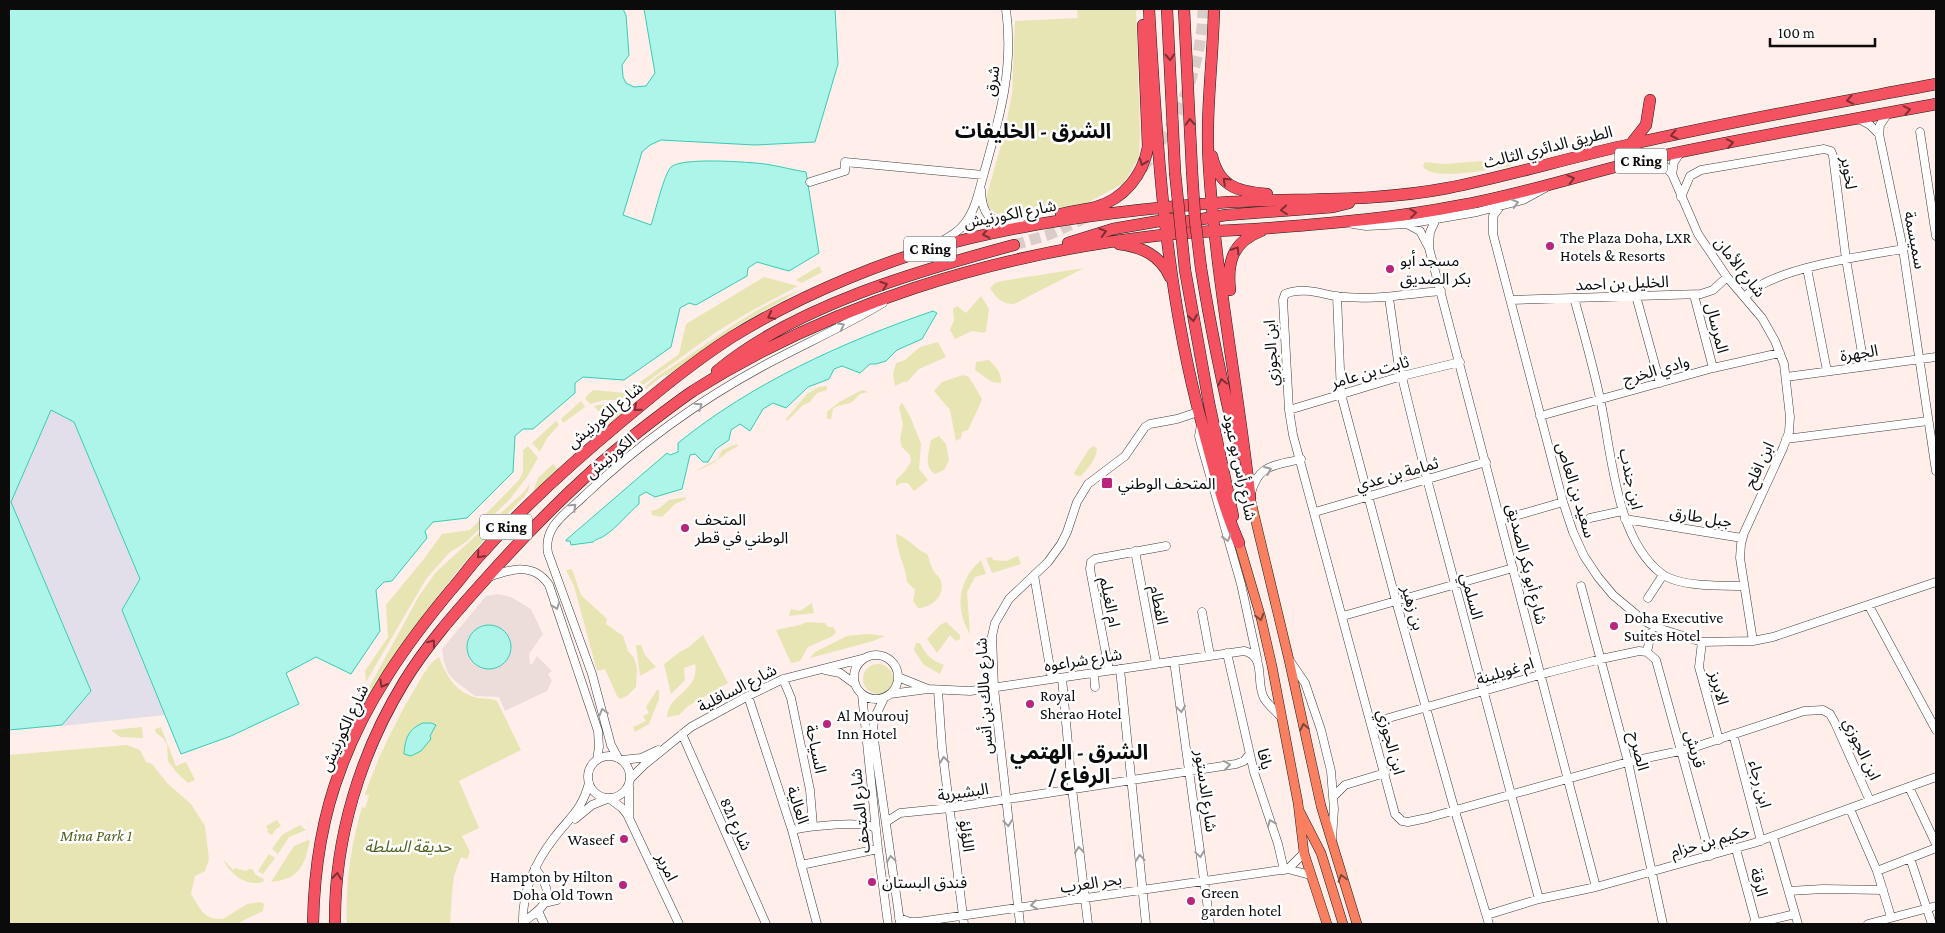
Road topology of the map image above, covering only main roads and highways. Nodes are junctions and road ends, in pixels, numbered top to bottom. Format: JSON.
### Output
{"nodes":[{"id":1,"x":1147,"y":9,"type":"edge"},
{"id":2,"x":1167,"y":9,"type":"edge"},
{"id":3,"x":1184,"y":9,"type":"edge"},
{"id":4,"x":1214,"y":9,"type":"edge"},
{"id":5,"x":1936,"y":84,"type":"edge"},
{"id":6,"x":1650,"y":100,"type":"dead end"},
{"id":7,"x":1936,"y":104,"type":"edge"},
{"id":8,"x":1208,"y":123,"type":"junction"},
{"id":9,"x":1631,"y":144,"type":"junction"},
{"id":10,"x":1366,"y":198,"type":"junction"},
{"id":11,"x":1288,"y":200,"type":"junction"},
{"id":12,"x":1212,"y":204,"type":"junction"},
{"id":13,"x":1164,"y":208,"type":"junction"},
{"id":14,"x":1213,"y":217,"type":"junction"},
{"id":15,"x":1165,"y":220,"type":"junction"},
{"id":16,"x":1051,"y":222,"type":"junction"},
{"id":17,"x":1268,"y":228,"type":"junction"},
{"id":18,"x":1214,"y":231,"type":"junction"},
{"id":19,"x":1166,"y":234,"type":"junction"},
{"id":20,"x":1102,"y":243,"type":"junction"},
{"id":21,"x":1014,"y":245,"type":"tunnel mouth"},
{"id":22,"x":1040,"y":254,"type":"junction"},
{"id":23,"x":1175,"y":293,"type":"junction"},
{"id":24,"x":1235,"y":384,"type":"junction"},
{"id":25,"x":690,"y":393,"type":"junction"},
{"id":26,"x":1250,"y":497,"type":"junction"},
{"id":27,"x":1239,"y":543,"type":"junction"},
{"id":28,"x":1298,"y":809,"type":"junction"},
{"id":29,"x":313,"y":924,"type":"edge"},
{"id":30,"x":335,"y":924,"type":"edge"},
{"id":31,"x":1327,"y":924,"type":"edge"},
{"id":32,"x":1342,"y":924,"type":"edge"},
{"id":33,"x":1356,"y":924,"type":"edge"}],
"edges":[{"from":1,"to":13,"type":"highway"},
{"from":1,"to":16,"type":"highway","one_way":true},
{"from":2,"to":27,"type":"highway","name":"شارع رأس بو عبود","one_way":true,"bridge":true},
{"from":26,"to":3,"type":"highway","name":"شارع رأس بو عبود","one_way":true,"bridge":true},
{"from":4,"to":8,"type":"highway"},
{"from":5,"to":9,"type":"highway","name":"الطريق الدائري الثالث","number":"C Ring","one_way":true},
{"from":6,"to":9,"type":"highway"},
{"from":17,"to":7,"type":"highway","number":"C Ring","one_way":true},
{"from":11,"to":8,"type":"highway","one_way":true},
{"from":8,"to":12,"type":"highway"},
{"from":9,"to":10,"type":"highway","name":"الطريق الدائري الثالث","number":"C Ring"},
{"from":10,"to":11,"type":"highway","name":"الطريق الدائري الثالث","number":"C Ring"},
{"from":10,"to":14,"type":"highway","one_way":true},
{"from":11,"to":12,"type":"highway","name":"الطريق الدائري الثالث","number":"C Ring"},
{"from":12,"to":13,"type":"highway","name":"الطريق الدائري الثالث","number":"C Ring"},
{"from":12,"to":14,"type":"highway"},
{"from":12,"to":15,"type":"highway"},
{"from":13,"to":15,"type":"highway"},
{"from":13,"to":16,"type":"highway","name":"شارع الكورنيش","number":"C Ring"},
{"from":14,"to":18,"type":"highway"},
{"from":14,"to":19,"type":"highway"},
{"from":15,"to":19,"type":"highway"},
{"from":22,"to":15,"type":"highway","one_way":true},
{"from":16,"to":29,"type":"highway","name":"شارع الكورنيش","number":"C Ring","one_way":true},
{"from":17,"to":18,"type":"highway","number":"C Ring"},
{"from":24,"to":17,"type":"highway","one_way":true},
{"from":18,"to":19,"type":"highway","number":"C Ring"},
{"from":18,"to":24,"type":"highway"},
{"from":19,"to":20,"type":"highway","name":"شارع الكورنيش","number":"C Ring"},
{"from":19,"to":23,"type":"highway"},
{"from":20,"to":22,"type":"highway","name":"شارع الكورنيش","number":"C Ring"},
{"from":20,"to":23,"type":"highway"},
{"from":25,"to":21,"type":"highway","one_way":true},
{"from":22,"to":25,"type":"highway","name":"شارع الكورنيش","number":"C Ring"},
{"from":23,"to":27,"type":"highway"},
{"from":24,"to":26,"type":"highway"},
{"from":30,"to":25,"type":"highway","name":"شارع الكورنيش","number":"C Ring","one_way":true},
{"from":33,"to":26,"type":"main road","name":"شارع رأس بو عبود","one_way":true},
{"from":27,"to":28,"type":"main road","name":"شارع رأس بو عبود","one_way":true},
{"from":28,"to":31,"type":"main road","name":"شارع رأس بو عبود"},
{"from":28,"to":32,"type":"main road"}]}
